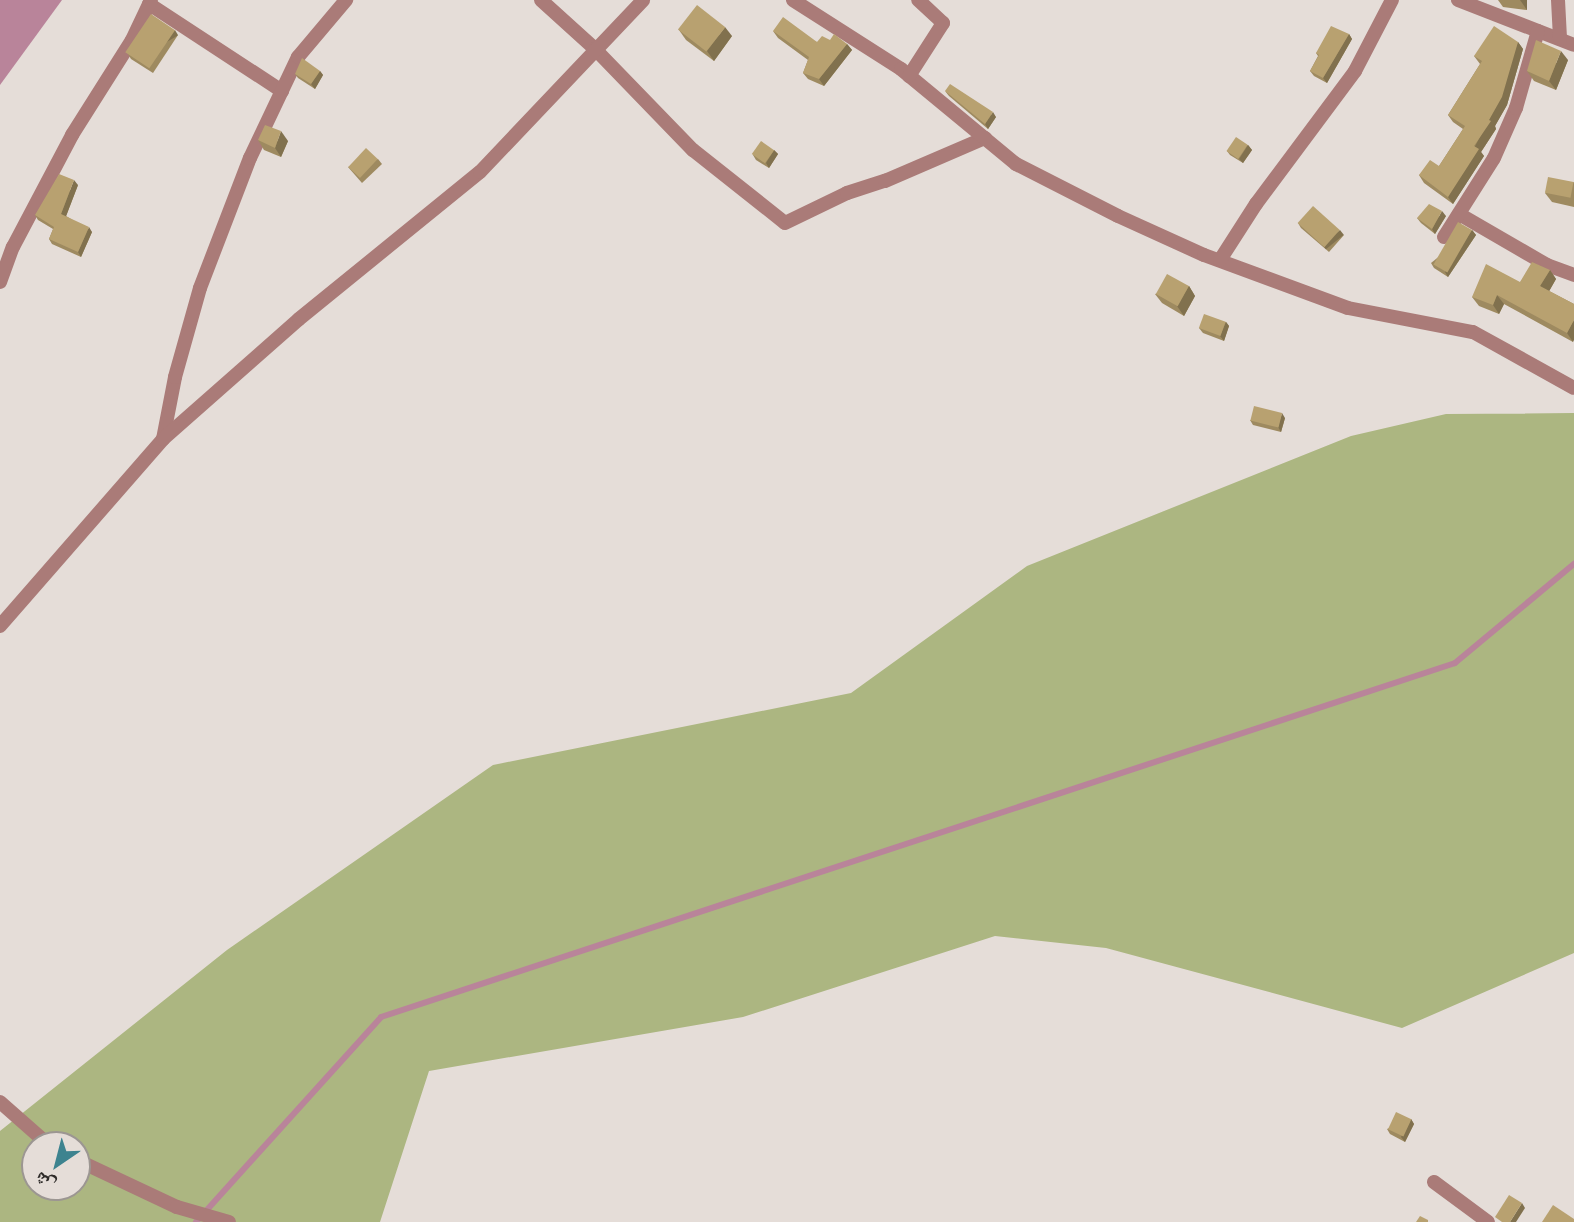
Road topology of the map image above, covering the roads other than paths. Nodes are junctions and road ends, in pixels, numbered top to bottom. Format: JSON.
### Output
{"nodes":[{"id":1,"x":346,"y":0,"type":"edge"},
{"id":2,"x":541,"y":0,"type":"edge"},
{"id":3,"x":643,"y":0,"type":"edge"},
{"id":4,"x":793,"y":0,"type":"edge"},
{"id":5,"x":918,"y":0,"type":"edge"},
{"id":6,"x":1392,"y":0,"type":"edge"},
{"id":7,"x":1458,"y":0,"type":"edge"},
{"id":8,"x":1558,"y":0,"type":"edge"},
{"id":9,"x":150,"y":2,"type":"edge"},
{"id":10,"x":1538,"y":31,"type":"junction"},
{"id":11,"x":1567,"y":42,"type":"edge"},
{"id":12,"x":595,"y":49,"type":"junction"},
{"id":13,"x":909,"y":76,"type":"junction"},
{"id":14,"x":282,"y":91,"type":"junction"},
{"id":15,"x":985,"y":138,"type":"junction"},
{"id":16,"x":1459,"y":214,"type":"junction"},
{"id":17,"x":1444,"y":237,"type":"edge"},
{"id":18,"x":1220,"y":260,"type":"junction"},
{"id":19,"x":1574,"y":275,"type":"edge"},
{"id":20,"x":0,"y":282,"type":"edge"},
{"id":21,"x":1574,"y":388,"type":"edge"},
{"id":22,"x":163,"y":439,"type":"junction"},
{"id":23,"x":0,"y":625,"type":"edge"},
{"id":24,"x":0,"y":1102,"type":"edge"},
{"id":25,"x":33,"y":1131,"type":"edge"},
{"id":26,"x":91,"y":1167,"type":"edge"},
{"id":27,"x":1434,"y":1182,"type":"dead end"},
{"id":28,"x":229,"y":1222,"type":"edge"},
{"id":29,"x":1488,"y":1222,"type":"edge"}],
"edges":[{"from":1,"to":14,"type":"street"},
{"from":2,"to":12,"type":"street"},
{"from":3,"to":12,"type":"street"},
{"from":4,"to":13,"type":"street"},
{"from":5,"to":13,"type":"street"},
{"from":6,"to":18,"type":"street"},
{"from":7,"to":10,"type":"street"},
{"from":8,"to":11,"type":"street"},
{"from":9,"to":14,"type":"street"},
{"from":9,"to":20,"type":"street"},
{"from":10,"to":11,"type":"street"},
{"from":10,"to":16,"type":"street"},
{"from":12,"to":15,"type":"street"},
{"from":12,"to":22,"type":"street"},
{"from":13,"to":15,"type":"street"},
{"from":14,"to":22,"type":"street"},
{"from":15,"to":18,"type":"street"},
{"from":16,"to":17,"type":"street"},
{"from":16,"to":19,"type":"street"},
{"from":18,"to":21,"type":"street"},
{"from":22,"to":23,"type":"street"},
{"from":24,"to":25,"type":"street"},
{"from":26,"to":28,"type":"street"},
{"from":27,"to":29,"type":"street"}]}
